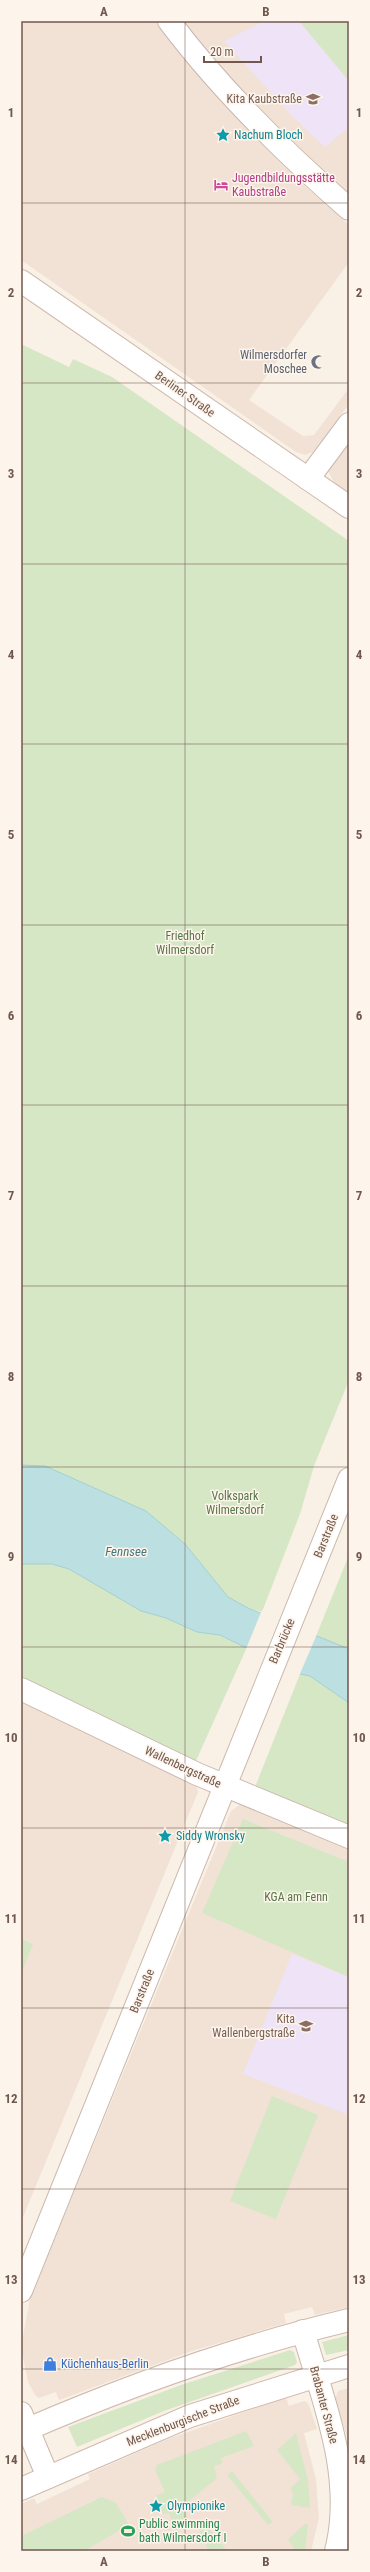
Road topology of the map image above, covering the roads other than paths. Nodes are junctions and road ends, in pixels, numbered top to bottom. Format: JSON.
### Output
{"nodes":[{"id":1,"x":169,"y":21,"type":"edge"},
{"id":2,"x":349,"y":209,"type":"edge"},
{"id":3,"x":21,"y":281,"type":"edge"},
{"id":4,"x":349,"y":424,"type":"edge"},
{"id":5,"x":308,"y":479,"type":"junction"},
{"id":6,"x":349,"y":507,"type":"edge"},
{"id":7,"x":349,"y":1479,"type":"edge"},
{"id":8,"x":343,"y":1508,"type":"edge"},
{"id":9,"x":303,"y":1592,"type":"joint"},
{"id":10,"x":21,"y":1689,"type":"edge"},
{"id":11,"x":262,"y":1690,"type":"joint"},
{"id":12,"x":224,"y":1786,"type":"junction"},
{"id":13,"x":349,"y":1837,"type":"edge"},
{"id":14,"x":21,"y":2291,"type":"edge"},
{"id":15,"x":349,"y":2320,"type":"edge"},
{"id":16,"x":304,"y":2331,"type":"junction"},
{"id":17,"x":349,"y":2366,"type":"edge"},
{"id":18,"x":316,"y":2375,"type":"junction"},
{"id":19,"x":23,"y":2424,"type":"edge"},
{"id":20,"x":48,"y":2478,"type":"junction"},
{"id":21,"x":21,"y":2489,"type":"edge"},
{"id":22,"x":336,"y":2551,"type":"edge"}],
"edges":[{"from":1,"to":2,"type":"street"},
{"from":3,"to":5,"type":"street","name":"Berliner Straße"},
{"from":4,"to":5,"type":"street"},
{"from":5,"to":6,"type":"street","name":"Berliner Straße"},
{"from":7,"to":8,"type":"street","name":"Barstraße"},
{"from":8,"to":9,"type":"street","name":"Barstraße"},
{"from":9,"to":11,"type":"street","name":"Barbrücke"},
{"from":10,"to":12,"type":"street","name":"Wallenbergstraße"},
{"from":11,"to":12,"type":"street","name":"Barstraße"},
{"from":12,"to":13,"type":"street","name":"Wallenbergstraße"},
{"from":12,"to":14,"type":"street","name":"Barstraße"},
{"from":15,"to":16,"type":"street"},
{"from":16,"to":18,"type":"street","name":"Brabanter Straße"},
{"from":16,"to":19,"type":"street"},
{"from":17,"to":18,"type":"street","name":"Mecklenburgische Straße"},
{"from":18,"to":20,"type":"street","name":"Mecklenburgische Straße"},
{"from":18,"to":22,"type":"street","name":"Brabanter Straße"},
{"from":19,"to":20,"type":"street"},
{"from":20,"to":21,"type":"street","name":"Mecklenburgische Straße"}]}
